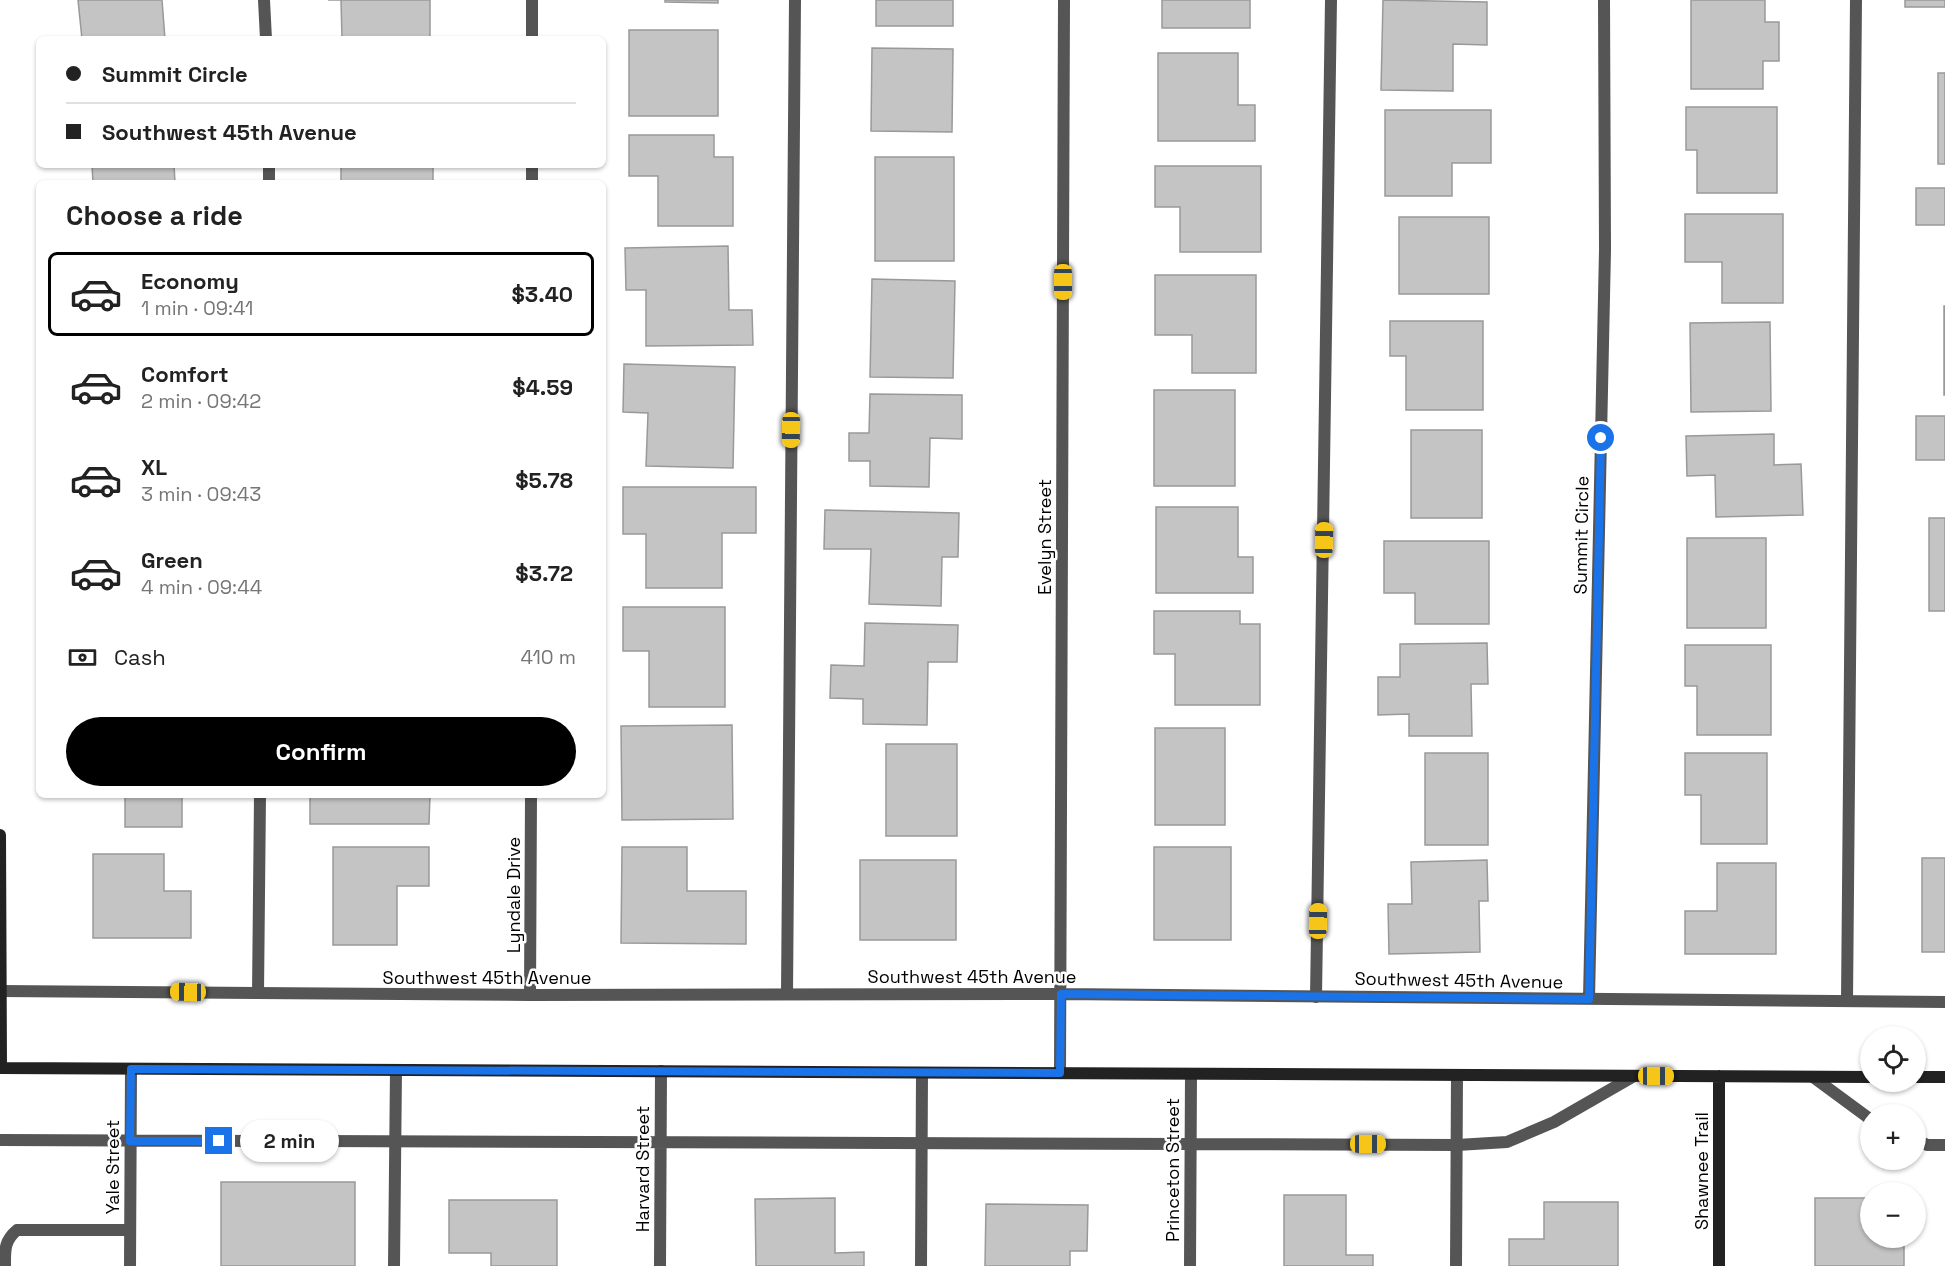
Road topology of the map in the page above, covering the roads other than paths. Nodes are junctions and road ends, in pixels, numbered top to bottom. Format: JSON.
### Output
{"nodes":[{"id":1,"x":264,"y":0,"type":"edge"},
{"id":2,"x":532,"y":0,"type":"edge"},
{"id":3,"x":795,"y":0,"type":"edge"},
{"id":4,"x":1064,"y":0,"type":"edge"},
{"id":5,"x":1331,"y":0,"type":"edge"},
{"id":6,"x":1604,"y":0,"type":"edge"},
{"id":7,"x":1856,"y":0,"type":"edge"},
{"id":8,"x":266,"y":36,"type":"edge"},
{"id":9,"x":532,"y":36,"type":"edge"},
{"id":10,"x":260,"y":798,"type":"edge"},
{"id":11,"x":531,"y":798,"type":"edge"},
{"id":12,"x":0,"y":835,"type":"edge"},
{"id":13,"x":0,"y":991,"type":"edge"},
{"id":14,"x":258,"y":993,"type":"junction"},
{"id":15,"x":787,"y":994,"type":"junction"},
{"id":16,"x":1061,"y":994,"type":"junction"},
{"id":17,"x":530,"y":995,"type":"junction"},
{"id":18,"x":1316,"y":997,"type":"junction"},
{"id":19,"x":1589,"y":999,"type":"junction"},
{"id":20,"x":1847,"y":1001,"type":"junction"},
{"id":21,"x":1945,"y":1002,"type":"edge"},
{"id":22,"x":0,"y":1068,"type":"edge"},
{"id":23,"x":131,"y":1069,"type":"junction"},
{"id":24,"x":396,"y":1070,"type":"junction"},
{"id":25,"x":661,"y":1071,"type":"junction"},
{"id":26,"x":922,"y":1072,"type":"junction"},
{"id":27,"x":1060,"y":1073,"type":"junction"},
{"id":28,"x":1191,"y":1074,"type":"junction"},
{"id":29,"x":1457,"y":1075,"type":"junction"},
{"id":30,"x":1634,"y":1076,"type":"junction"},
{"id":31,"x":1719,"y":1076,"type":"junction"},
{"id":32,"x":1813,"y":1077,"type":"junction"},
{"id":33,"x":1860,"y":1077,"type":"edge"},
{"id":34,"x":1926,"y":1077,"type":"edge"},
{"id":35,"x":1945,"y":1077,"type":"edge"},
{"id":36,"x":1860,"y":1112,"type":"edge"},
{"id":37,"x":0,"y":1140,"type":"edge"},
{"id":38,"x":130,"y":1141,"type":"junction"},
{"id":39,"x":395,"y":1141,"type":"junction"},
{"id":40,"x":660,"y":1141,"type":"junction"},
{"id":41,"x":922,"y":1142,"type":"junction"},
{"id":42,"x":1191,"y":1143,"type":"junction"},
{"id":43,"x":1926,"y":1144,"type":"edge"},
{"id":44,"x":1457,"y":1145,"type":"junction"},
{"id":45,"x":1945,"y":1145,"type":"edge"},
{"id":46,"x":130,"y":1230,"type":"junction"},
{"id":47,"x":5,"y":1266,"type":"edge"},
{"id":48,"x":130,"y":1266,"type":"edge"},
{"id":49,"x":394,"y":1266,"type":"edge"},
{"id":50,"x":660,"y":1266,"type":"edge"},
{"id":51,"x":921,"y":1266,"type":"edge"},
{"id":52,"x":1190,"y":1266,"type":"edge"},
{"id":53,"x":1456,"y":1266,"type":"edge"},
{"id":54,"x":1719,"y":1266,"type":"edge"}],
"edges":[{"from":1,"to":8,"type":"street"},
{"from":2,"to":9,"type":"street"},
{"from":3,"to":15,"type":"street"},
{"from":4,"to":16,"type":"street","name":"Evelyn Street"},
{"from":5,"to":18,"type":"street"},
{"from":6,"to":19,"type":"street","name":"Summit Circle"},
{"from":7,"to":20,"type":"street"},
{"from":10,"to":14,"type":"street"},
{"from":11,"to":17,"type":"street","name":"Lyndale Drive"},
{"from":12,"to":13,"type":"main road"},
{"from":13,"to":14,"type":"street","name":"Southwest 45th Avenue"},
{"from":13,"to":22,"type":"main road"},
{"from":14,"to":17,"type":"street","name":"Southwest 45th Avenue"},
{"from":15,"to":16,"type":"street","name":"Southwest 45th Avenue"},
{"from":15,"to":17,"type":"street","name":"Southwest 45th Avenue"},
{"from":16,"to":18,"type":"street","name":"Southwest 45th Avenue"},
{"from":16,"to":27,"type":"street","name":"Evelyn Street"},
{"from":18,"to":19,"type":"street","name":"Southwest 45th Avenue"},
{"from":19,"to":20,"type":"street","name":"Southwest 45th Avenue"},
{"from":20,"to":21,"type":"street","name":"Southwest 45th Avenue"},
{"from":22,"to":23,"type":"main road"},
{"from":23,"to":24,"type":"main road"},
{"from":23,"to":38,"type":"street","name":"Yale Street"},
{"from":24,"to":25,"type":"main road"},
{"from":24,"to":39,"type":"street"},
{"from":25,"to":26,"type":"main road"},
{"from":25,"to":40,"type":"street","name":"Harvard Street"},
{"from":26,"to":27,"type":"main road"},
{"from":26,"to":41,"type":"street"},
{"from":27,"to":28,"type":"main road"},
{"from":28,"to":29,"type":"main road"},
{"from":28,"to":42,"type":"street","name":"Princeton Street"},
{"from":29,"to":30,"type":"main road"},
{"from":29,"to":44,"type":"street"},
{"from":30,"to":31,"type":"main road"},
{"from":30,"to":44,"type":"street"},
{"from":31,"to":32,"type":"main road"},
{"from":31,"to":54,"type":"main road","name":"Shawnee Trail"},
{"from":32,"to":33,"type":"main road"},
{"from":32,"to":36,"type":"street"},
{"from":34,"to":35,"type":"main road"},
{"from":37,"to":38,"type":"street"},
{"from":38,"to":39,"type":"street"},
{"from":38,"to":46,"type":"street","name":"Yale Street"},
{"from":39,"to":40,"type":"street"},
{"from":39,"to":49,"type":"street"},
{"from":40,"to":41,"type":"street"},
{"from":40,"to":50,"type":"street","name":"Harvard Street"},
{"from":41,"to":42,"type":"street"},
{"from":41,"to":51,"type":"street"},
{"from":42,"to":44,"type":"street"},
{"from":42,"to":52,"type":"street","name":"Princeton Street"},
{"from":43,"to":45,"type":"street"},
{"from":44,"to":53,"type":"street"},
{"from":46,"to":47,"type":"street"},
{"from":46,"to":48,"type":"street","name":"Yale Street"}]}
